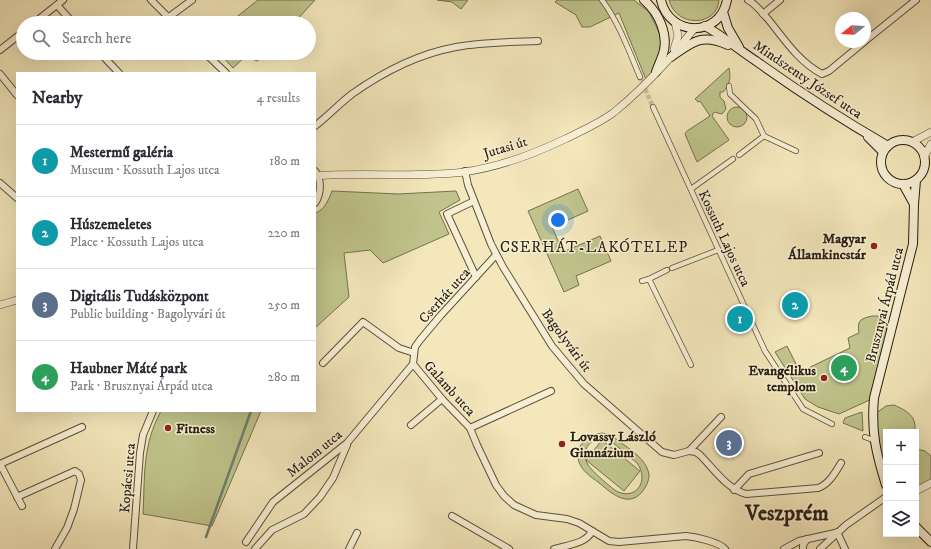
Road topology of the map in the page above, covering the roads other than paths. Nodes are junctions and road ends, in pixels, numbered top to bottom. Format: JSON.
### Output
{"nodes":[{"id":1,"x":63,"y":0,"type":"edge"},
{"id":2,"x":151,"y":0,"type":"edge"},
{"id":3,"x":192,"y":0,"type":"edge"},
{"id":4,"x":602,"y":0,"type":"edge"},
{"id":5,"x":644,"y":0,"type":"edge"},
{"id":6,"x":662,"y":0,"type":"edge"},
{"id":7,"x":727,"y":0,"type":"edge"},
{"id":8,"x":748,"y":0,"type":"edge"},
{"id":9,"x":780,"y":0,"type":"edge"},
{"id":10,"x":916,"y":0,"type":"edge"},
{"id":11,"x":57,"y":5,"type":"junction"},
{"id":12,"x":723,"y":12,"type":"junction"},
{"id":13,"x":763,"y":14,"type":"junction"},
{"id":14,"x":43,"y":16,"type":"edge"},
{"id":15,"x":67,"y":16,"type":"edge"},
{"id":16,"x":167,"y":16,"type":"edge"},
{"id":17,"x":172,"y":16,"type":"edge"},
{"id":18,"x":675,"y":22,"type":"junction"},
{"id":19,"x":705,"y":26,"type":"junction"},
{"id":20,"x":695,"y":28,"type":"junction"},
{"id":21,"x":16,"y":37,"type":"edge"},
{"id":22,"x":871,"y":37,"type":"edge"},
{"id":23,"x":538,"y":42,"type":"dead end"},
{"id":24,"x":857,"y":48,"type":"edge"},
{"id":25,"x":0,"y":50,"type":"edge"},
{"id":26,"x":742,"y":51,"type":"junction"},
{"id":27,"x":671,"y":57,"type":"junction"},
{"id":28,"x":107,"y":60,"type":"edge"},
{"id":29,"x":212,"y":60,"type":"edge"},
{"id":30,"x":118,"y":72,"type":"edge"},
{"id":31,"x":225,"y":72,"type":"edge"},
{"id":32,"x":656,"y":72,"type":"junction"},
{"id":33,"x":0,"y":74,"type":"edge"},
{"id":34,"x":640,"y":77,"type":"tunnel mouth"},
{"id":35,"x":729,"y":86,"type":"dead end"},
{"id":36,"x":16,"y":95,"type":"edge"},
{"id":37,"x":653,"y":107,"type":"tunnel mouth"},
{"id":38,"x":316,"y":125,"type":"edge"},
{"id":39,"x":931,"y":132,"type":"edge"},
{"id":40,"x":764,"y":136,"type":"junction"},
{"id":41,"x":912,"y":142,"type":"junction"},
{"id":42,"x":931,"y":144,"type":"edge"},
{"id":43,"x":886,"y":149,"type":"junction"},
{"id":44,"x":796,"y":151,"type":"dead end"},
{"id":45,"x":739,"y":155,"type":"dead end"},
{"id":46,"x":924,"y":157,"type":"junction"},
{"id":47,"x":733,"y":159,"type":"dead end"},
{"id":48,"x":465,"y":171,"type":"junction"},
{"id":49,"x":316,"y":174,"type":"edge"},
{"id":50,"x":916,"y":180,"type":"junction"},
{"id":51,"x":0,"y":183,"type":"edge"},
{"id":52,"x":903,"y":184,"type":"junction"},
{"id":53,"x":691,"y":189,"type":"junction"},
{"id":54,"x":16,"y":197,"type":"edge"},
{"id":55,"x":316,"y":200,"type":"edge"},
{"id":56,"x":474,"y":200,"type":"junction"},
{"id":57,"x":914,"y":204,"type":"junction"},
{"id":58,"x":718,"y":250,"type":"junction"},
{"id":59,"x":496,"y":254,"type":"junction"},
{"id":60,"x":672,"y":268,"type":"dead end"},
{"id":61,"x":667,"y":270,"type":"dead end"},
{"id":62,"x":476,"y":277,"type":"junction"},
{"id":63,"x":649,"y":278,"type":"junction"},
{"id":64,"x":642,"y":281,"type":"dead end"},
{"id":65,"x":16,"y":300,"type":"edge"},
{"id":66,"x":0,"y":305,"type":"edge"},
{"id":67,"x":414,"y":353,"type":"junction"},
{"id":68,"x":322,"y":363,"type":"dead end"},
{"id":69,"x":413,"y":364,"type":"junction"},
{"id":70,"x":691,"y":365,"type":"dead end"},
{"id":71,"x":550,"y":391,"type":"dead end"},
{"id":72,"x":442,"y":399,"type":"junction"},
{"id":73,"x":153,"y":412,"type":"edge"},
{"id":74,"x":722,"y":417,"type":"dead end"},
{"id":75,"x":410,"y":424,"type":"dead end"},
{"id":76,"x":832,"y":424,"type":"dead end"},
{"id":77,"x":82,"y":427,"type":"dead end"},
{"id":78,"x":470,"y":428,"type":"junction"},
{"id":79,"x":865,"y":437,"type":"dead end"},
{"id":80,"x":873,"y":440,"type":"junction"},
{"id":81,"x":347,"y":443,"type":"junction"},
{"id":82,"x":689,"y":451,"type":"junction"},
{"id":83,"x":819,"y":453,"type":"dead end"},
{"id":84,"x":841,"y":463,"type":"dead end"},
{"id":85,"x":0,"y":464,"type":"edge"},
{"id":86,"x":883,"y":476,"type":"edge"},
{"id":87,"x":931,"y":483,"type":"edge"},
{"id":88,"x":919,"y":489,"type":"edge"},
{"id":89,"x":734,"y":490,"type":"junction"},
{"id":90,"x":17,"y":497,"type":"junction"},
{"id":91,"x":883,"y":499,"type":"edge"},
{"id":92,"x":22,"y":506,"type":"dead end"},
{"id":93,"x":452,"y":516,"type":"dead end"},
{"id":94,"x":919,"y":530,"type":"edge"},
{"id":95,"x":595,"y":532,"type":"junction"},
{"id":96,"x":837,"y":532,"type":"junction"},
{"id":97,"x":357,"y":533,"type":"dead end"},
{"id":98,"x":807,"y":539,"type":"junction"},
{"id":99,"x":246,"y":542,"type":"dead end"},
{"id":100,"x":931,"y":542,"type":"edge"},
{"id":101,"x":54,"y":549,"type":"edge"},
{"id":102,"x":133,"y":549,"type":"edge"},
{"id":103,"x":255,"y":549,"type":"edge"},
{"id":104,"x":349,"y":549,"type":"edge"},
{"id":105,"x":509,"y":549,"type":"edge"},
{"id":106,"x":554,"y":549,"type":"edge"},
{"id":107,"x":725,"y":549,"type":"edge"},
{"id":108,"x":784,"y":549,"type":"edge"},
{"id":109,"x":803,"y":549,"type":"edge"},
{"id":110,"x":820,"y":549,"type":"edge"},
{"id":111,"x":845,"y":549,"type":"edge"}],
"edges":[{"from":1,"to":11,"type":"street"},
{"from":2,"to":16,"type":"street"},
{"from":3,"to":17,"type":"street"},
{"from":4,"to":34,"type":"street"},
{"from":5,"to":32,"type":"main road"},
{"from":6,"to":18,"type":"main road"},
{"from":7,"to":12,"type":"main road"},
{"from":8,"to":13,"type":"street"},
{"from":9,"to":13,"type":"street"},
{"from":10,"to":22,"type":"street"},
{"from":11,"to":14,"type":"street"},
{"from":11,"to":15,"type":"street"},
{"from":12,"to":19,"type":"main road"},
{"from":12,"to":26,"type":"main road","name":"Mindszenty József utca"},
{"from":13,"to":24,"type":"street"},
{"from":18,"to":20,"type":"main road"},
{"from":18,"to":27,"type":"street","name":"Jutasi út"},
{"from":19,"to":20,"type":"main road"},
{"from":19,"to":26,"type":"main road","name":"Mindszenty József utca"},
{"from":20,"to":27,"type":"street","name":"Jutasi út"},
{"from":21,"to":25,"type":"street"},
{"from":23,"to":38,"type":"street"},
{"from":26,"to":27,"type":"main road"},
{"from":26,"to":43,"type":"main road","name":"Mindszenty József utca"},
{"from":27,"to":32,"type":"street","name":"Jutasi út"},
{"from":28,"to":30,"type":"street"},
{"from":29,"to":31,"type":"street"},
{"from":32,"to":48,"type":"street","name":"Jutasi út"},
{"from":33,"to":36,"type":"street"},
{"from":35,"to":40,"type":"street"},
{"from":37,"to":53,"type":"street","name":"Kossuth Lajos utca"},
{"from":39,"to":41,"type":"street"},
{"from":40,"to":44,"type":"street"},
{"from":40,"to":45,"type":"street"},
{"from":41,"to":43,"type":"main road"},
{"from":41,"to":46,"type":"main road"},
{"from":42,"to":46,"type":"street"},
{"from":43,"to":52,"type":"main road"},
{"from":46,"to":50,"type":"main road"},
{"from":47,"to":53,"type":"street"},
{"from":48,"to":49,"type":"street","name":"Jutasi út"},
{"from":48,"to":56,"type":"street","name":"Bagolyvári út"},
{"from":49,"to":55,"type":"street"},
{"from":50,"to":52,"type":"main road"},
{"from":50,"to":57,"type":"main road","name":"Brusznyai Árpád utca"},
{"from":51,"to":54,"type":"street"},
{"from":52,"to":57,"type":"main road"},
{"from":53,"to":58,"type":"street","name":"Kossuth Lajos utca"},
{"from":56,"to":59,"type":"street","name":"Bagolyvári út"},
{"from":56,"to":62,"type":"street"},
{"from":57,"to":80,"type":"main road","name":"Brusznyai Árpád utca"},
{"from":58,"to":60,"type":"street"},
{"from":58,"to":76,"type":"street","name":"Kossuth Lajos utca"},
{"from":59,"to":62,"type":"street","name":"Cserhát utca"},
{"from":59,"to":82,"type":"street","name":"Bagolyvári út"},
{"from":61,"to":63,"type":"street"},
{"from":62,"to":67,"type":"street","name":"Cserhát utca"},
{"from":63,"to":64,"type":"street"},
{"from":63,"to":70,"type":"street"},
{"from":65,"to":66,"type":"street"},
{"from":67,"to":68,"type":"street","name":"Galamb utca"},
{"from":67,"to":69,"type":"street","name":"Galamb utca"},
{"from":69,"to":72,"type":"street","name":"Galamb utca"},
{"from":69,"to":81,"type":"street","name":"Malom utca"},
{"from":71,"to":78,"type":"street","name":"Galamb utca"},
{"from":72,"to":75,"type":"street"},
{"from":72,"to":78,"type":"street","name":"Galamb utca"},
{"from":73,"to":102,"type":"street","name":"Kopácsi utca"},
{"from":74,"to":82,"type":"street"},
{"from":77,"to":85,"type":"street"},
{"from":78,"to":95,"type":"street","name":"Galamb utca"},
{"from":79,"to":80,"type":"street"},
{"from":80,"to":86,"type":"main road","name":"Brusznyai Árpád utca"},
{"from":81,"to":99,"type":"street","name":"Malom utca"},
{"from":81,"to":103,"type":"street"},
{"from":82,"to":89,"type":"street"},
{"from":83,"to":89,"type":"street"},
{"from":84,"to":89,"type":"street"},
{"from":85,"to":90,"type":"street"},
{"from":87,"to":88,"type":"street"},
{"from":90,"to":92,"type":"street"},
{"from":90,"to":101,"type":"street"},
{"from":91,"to":96,"type":"street"},
{"from":93,"to":105,"type":"street"},
{"from":94,"to":100,"type":"main road"},
{"from":95,"to":106,"type":"street"},
{"from":95,"to":107,"type":"street","name":"Galamb utca"},
{"from":96,"to":98,"type":"street"},
{"from":96,"to":110,"type":"street"},
{"from":96,"to":111,"type":"street"},
{"from":97,"to":104,"type":"street"},
{"from":98,"to":108,"type":"street"},
{"from":98,"to":109,"type":"street"}]}
